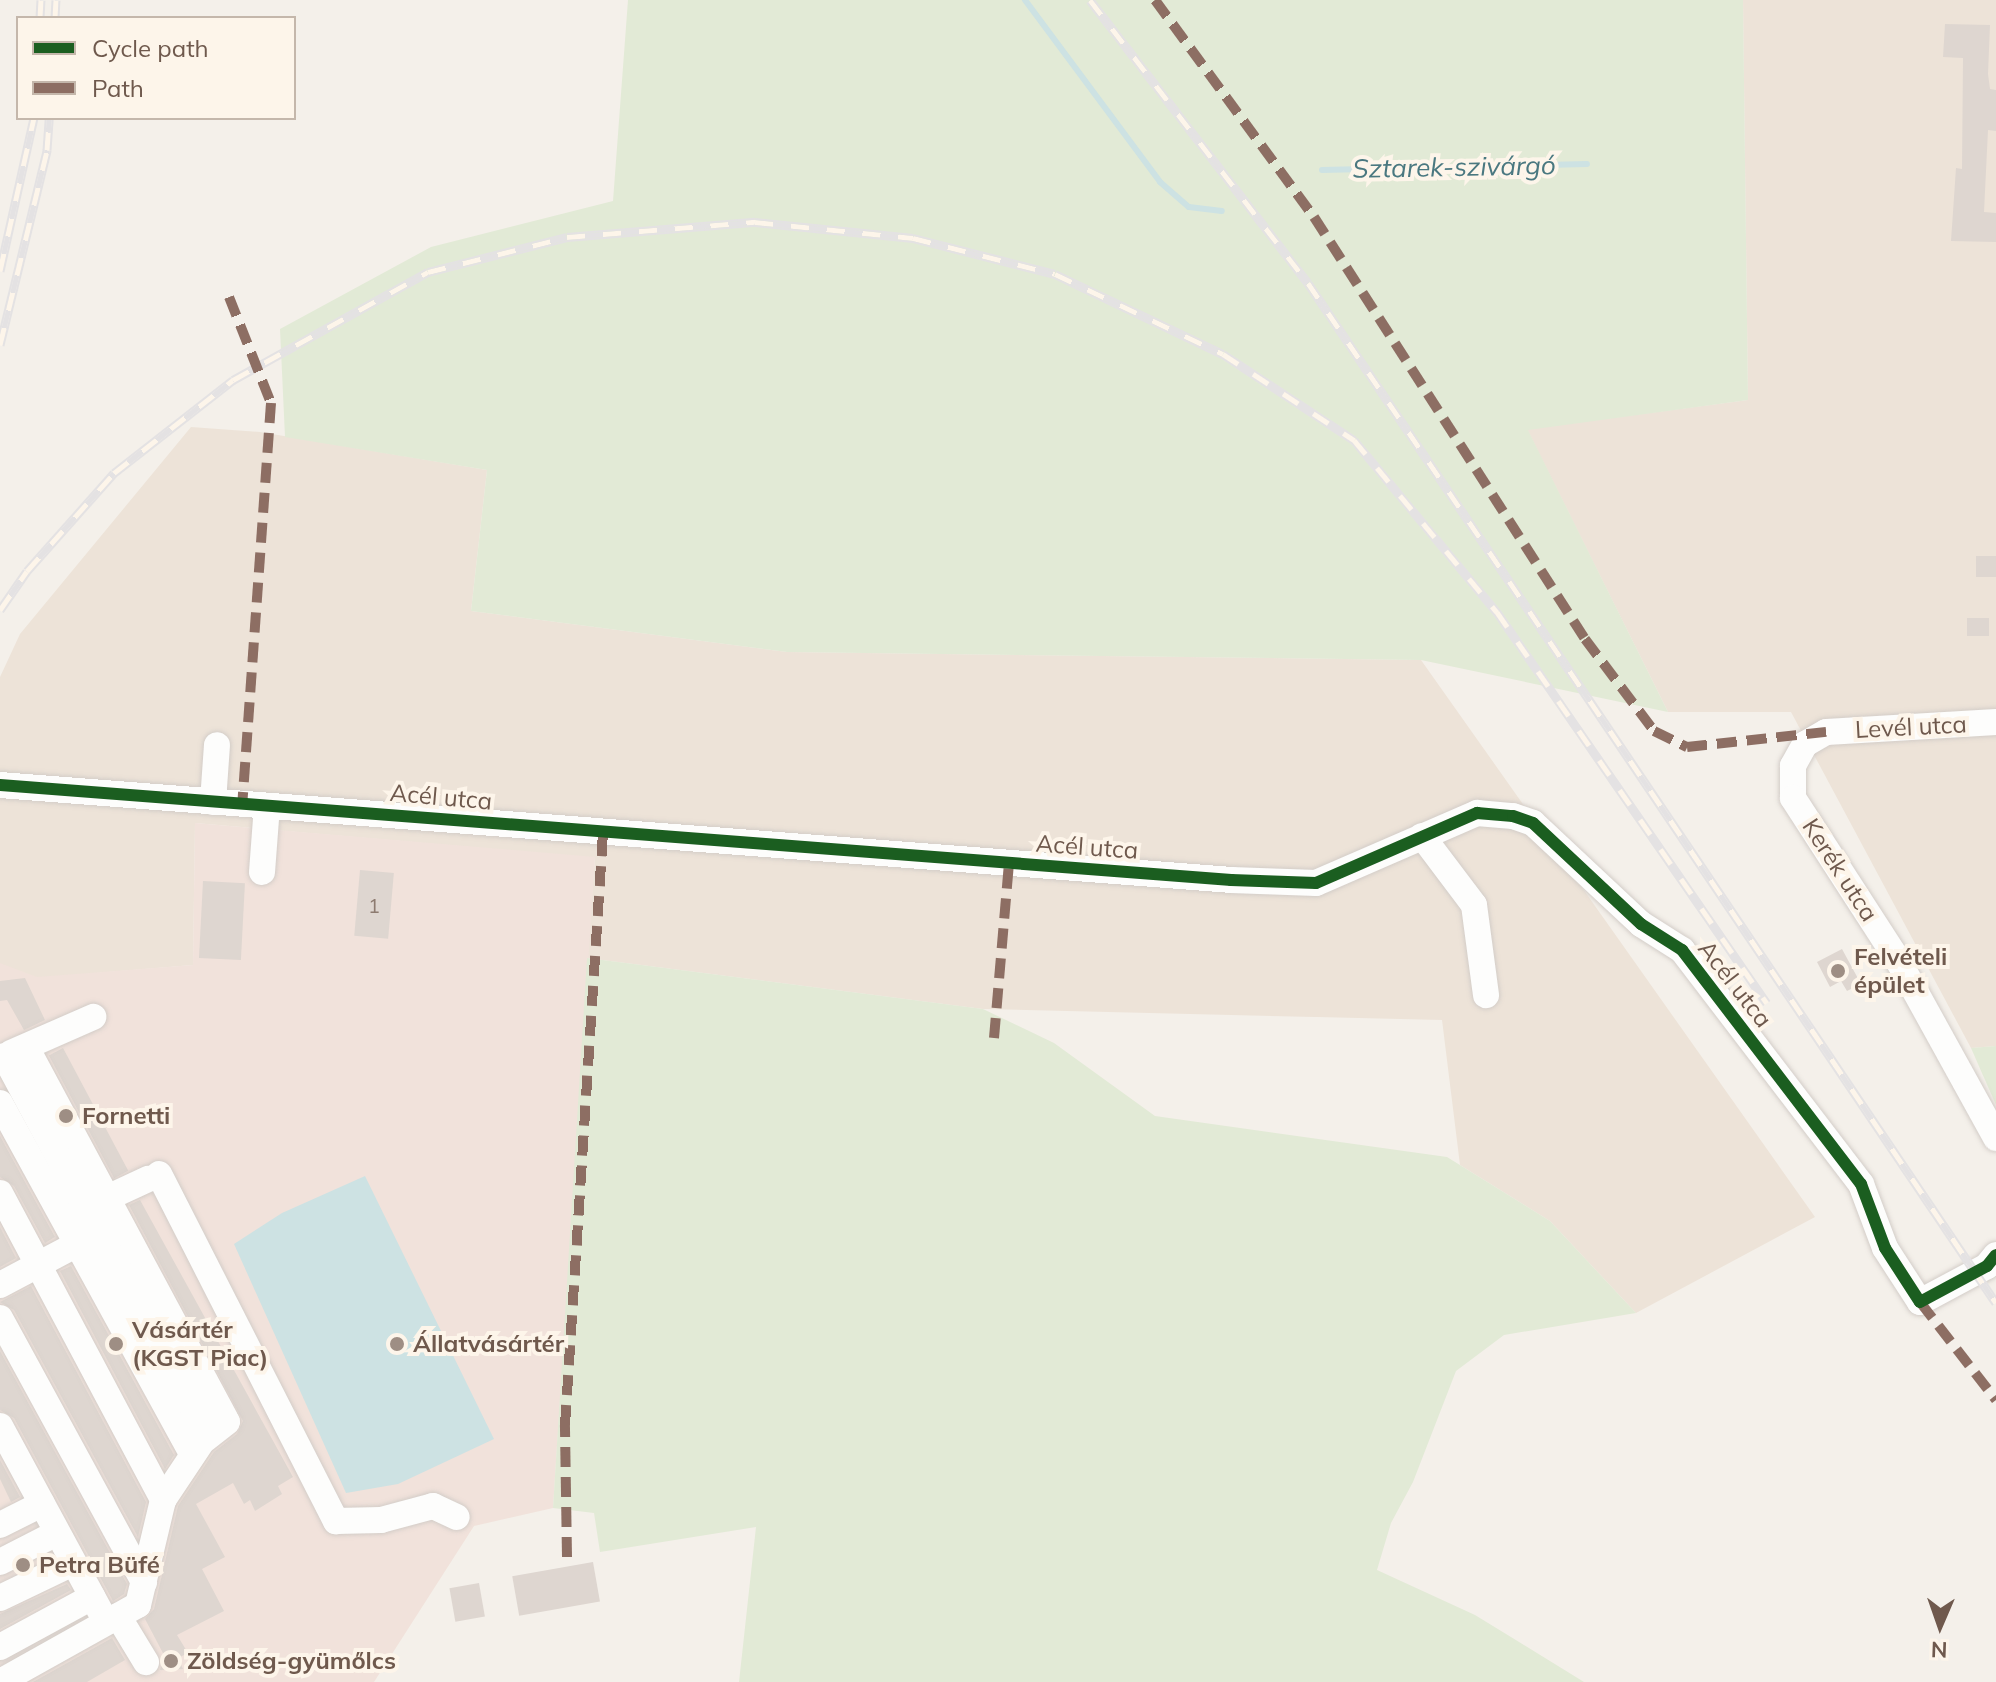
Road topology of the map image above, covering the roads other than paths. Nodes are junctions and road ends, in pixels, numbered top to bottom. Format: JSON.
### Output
{"nodes":[{"id":1,"x":1996,"y":722,"type":"edge"},
{"id":2,"x":1826,"y":732,"type":"joint"},
{"id":3,"x":217,"y":745,"type":"dead end"},
{"id":4,"x":0,"y":785,"type":"edge"},
{"id":5,"x":213,"y":802,"type":"junction"},
{"id":6,"x":267,"y":806,"type":"junction"},
{"id":7,"x":1422,"y":836,"type":"junction"},
{"id":8,"x":262,"y":872,"type":"dead end"},
{"id":9,"x":1486,"y":995,"type":"dead end"},
{"id":10,"x":93,"y":1017,"type":"dead end"},
{"id":11,"x":10,"y":1053,"type":"edge"},
{"id":12,"x":0,"y":1103,"type":"edge"},
{"id":13,"x":1996,"y":1138,"type":"edge"},
{"id":14,"x":0,"y":1193,"type":"edge"},
{"id":15,"x":97,"y":1203,"type":"junction"},
{"id":16,"x":64,"y":1220,"type":"junction"},
{"id":17,"x":77,"y":1244,"type":"junction"},
{"id":18,"x":1996,"y":1255,"type":"edge"},
{"id":19,"x":37,"y":1266,"type":"junction"},
{"id":20,"x":0,"y":1285,"type":"edge"},
{"id":21,"x":1,"y":1321,"type":"edge"},
{"id":22,"x":1,"y":1429,"type":"edge"},
{"id":23,"x":199,"y":1447,"type":"junction"},
{"id":24,"x":163,"y":1500,"type":"junction"},
{"id":25,"x":42,"y":1504,"type":"junction"},
{"id":26,"x":457,"y":1517,"type":"dead end"},
{"id":27,"x":0,"y":1525,"type":"edge"},
{"id":28,"x":57,"y":1533,"type":"junction"},
{"id":29,"x":0,"y":1562,"type":"edge"},
{"id":30,"x":73,"y":1563,"type":"junction"},
{"id":31,"x":144,"y":1582,"type":"junction"},
{"id":32,"x":92,"y":1597,"type":"junction"},
{"id":33,"x":0,"y":1598,"type":"edge"},
{"id":34,"x":112,"y":1619,"type":"junction"},
{"id":35,"x":0,"y":1647,"type":"edge"},
{"id":36,"x":146,"y":1662,"type":"dead end"},
{"id":37,"x":0,"y":1682,"type":"edge"}],
"edges":[{"from":1,"to":2,"type":"street","name":"Levél utca"},
{"from":2,"to":13,"type":"street","name":"Kerék utca"},
{"from":3,"to":5,"type":"street"},
{"from":4,"to":5,"type":"street","name":"Acél utca"},
{"from":5,"to":6,"type":"street","name":"Acél utca"},
{"from":6,"to":7,"type":"street","name":"Acél utca"},
{"from":6,"to":8,"type":"street"},
{"from":7,"to":9,"type":"street"},
{"from":7,"to":18,"type":"street","name":"Acél utca"},
{"from":10,"to":11,"type":"street"},
{"from":11,"to":15,"type":"street"},
{"from":12,"to":16,"type":"street"},
{"from":14,"to":19,"type":"street"},
{"from":15,"to":16,"type":"street"},
{"from":15,"to":23,"type":"street"},
{"from":15,"to":26,"type":"street"},
{"from":16,"to":17,"type":"street"},
{"from":17,"to":19,"type":"street"},
{"from":17,"to":23,"type":"street"},
{"from":19,"to":20,"type":"street"},
{"from":19,"to":24,"type":"street"},
{"from":21,"to":31,"type":"street"},
{"from":22,"to":25,"type":"street"},
{"from":23,"to":24,"type":"street"},
{"from":24,"to":31,"type":"street"},
{"from":25,"to":27,"type":"street"},
{"from":25,"to":28,"type":"street"},
{"from":28,"to":29,"type":"street"},
{"from":28,"to":30,"type":"street"},
{"from":30,"to":32,"type":"street"},
{"from":30,"to":33,"type":"street"},
{"from":31,"to":34,"type":"street"},
{"from":32,"to":34,"type":"street"},
{"from":32,"to":35,"type":"street"},
{"from":34,"to":36,"type":"street"},
{"from":34,"to":37,"type":"street"}]}
